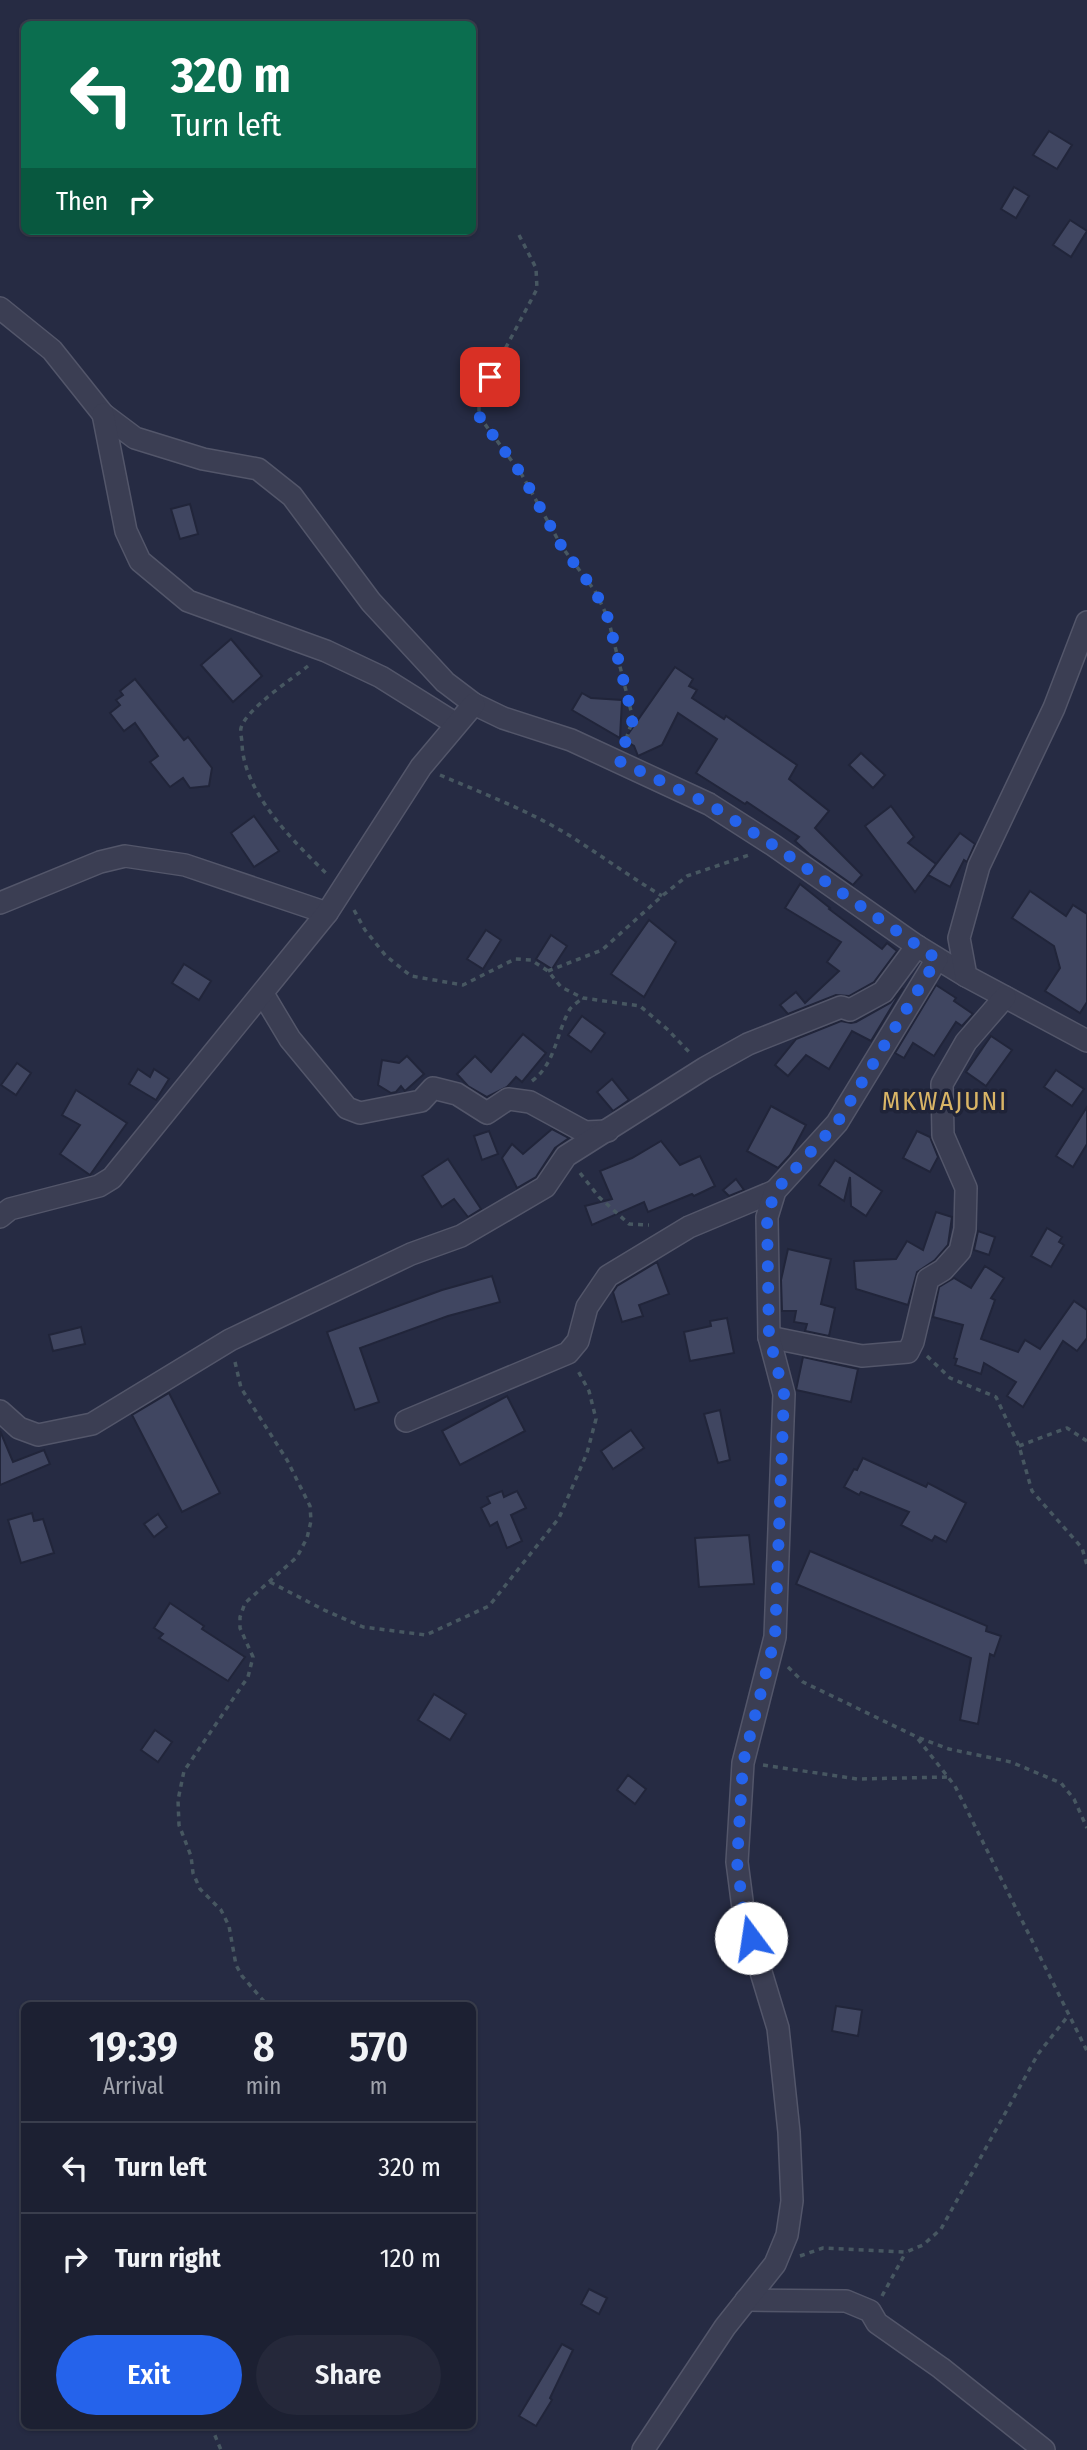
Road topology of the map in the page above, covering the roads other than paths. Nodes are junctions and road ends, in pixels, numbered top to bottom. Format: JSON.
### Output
{"nodes":[{"id":1,"x":0,"y":308,"type":"edge"},
{"id":2,"x":103,"y":414,"type":"junction"},
{"id":3,"x":1087,"y":622,"type":"edge"},
{"id":4,"x":474,"y":704,"type":"junction"},
{"id":5,"x":456,"y":724,"type":"junction"},
{"id":6,"x":0,"y":903,"type":"edge"},
{"id":7,"x":327,"y":913,"type":"junction"},
{"id":8,"x":917,"y":946,"type":"junction"},
{"id":9,"x":937,"y":959,"type":"junction"},
{"id":10,"x":966,"y":976,"type":"junction"},
{"id":11,"x":263,"y":994,"type":"junction"},
{"id":12,"x":1004,"y":998,"type":"junction"},
{"id":13,"x":1087,"y":1041,"type":"edge"},
{"id":14,"x":608,"y":1131,"type":"junction"},
{"id":15,"x":775,"y":1191,"type":"junction"},
{"id":16,"x":0,"y":1217,"type":"edge"},
{"id":17,"x":769,"y":1337,"type":"junction"},
{"id":18,"x":0,"y":1411,"type":"edge"},
{"id":19,"x":406,"y":1421,"type":"dead end"},
{"id":20,"x":746,"y":2300,"type":"junction"},
{"id":21,"x":643,"y":2450,"type":"edge"},
{"id":22,"x":1044,"y":2450,"type":"edge"}],
"edges":[{"from":1,"to":2,"type":"street"},
{"from":2,"to":4,"type":"street"},
{"from":2,"to":5,"type":"street"},
{"from":3,"to":10,"type":"street"},
{"from":4,"to":5,"type":"street"},
{"from":4,"to":8,"type":"street"},
{"from":5,"to":7,"type":"street"},
{"from":6,"to":7,"type":"street"},
{"from":7,"to":11,"type":"street"},
{"from":8,"to":9,"type":"street"},
{"from":8,"to":14,"type":"street"},
{"from":9,"to":10,"type":"street"},
{"from":9,"to":15,"type":"street"},
{"from":10,"to":12,"type":"street"},
{"from":11,"to":14,"type":"street"},
{"from":11,"to":16,"type":"street"},
{"from":12,"to":13,"type":"street"},
{"from":12,"to":17,"type":"street"},
{"from":14,"to":18,"type":"street"},
{"from":15,"to":17,"type":"street"},
{"from":15,"to":19,"type":"street"},
{"from":17,"to":20,"type":"street"},
{"from":20,"to":21,"type":"street"},
{"from":20,"to":22,"type":"street"}]}
